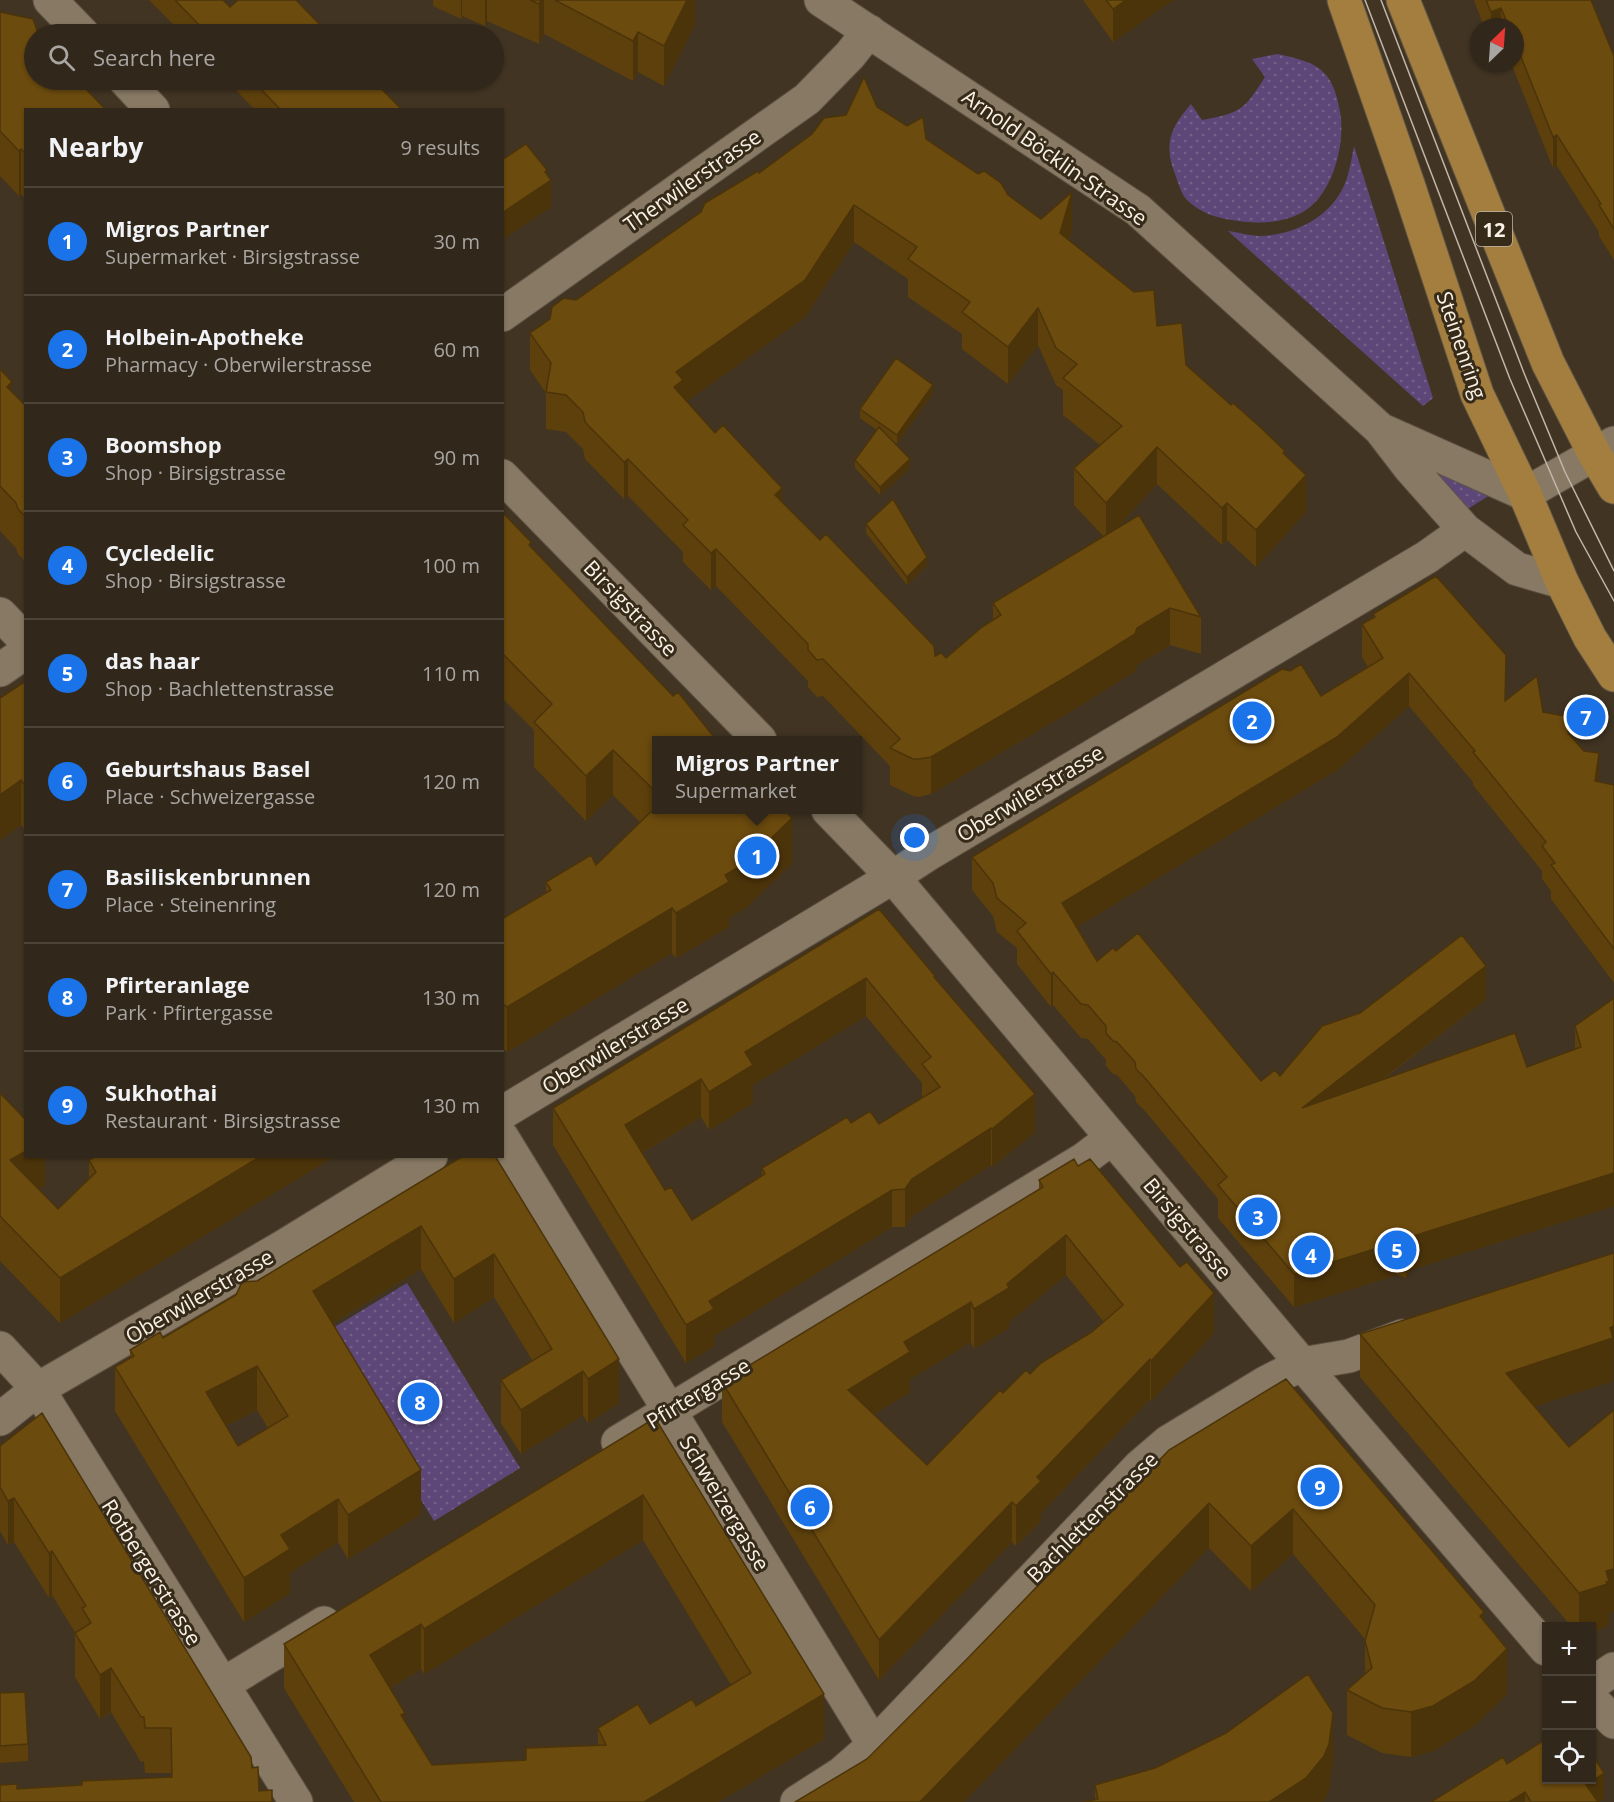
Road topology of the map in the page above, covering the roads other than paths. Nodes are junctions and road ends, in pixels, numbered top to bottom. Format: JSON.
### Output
{"nodes":[{"id":1,"x":50,"y":0,"type":"edge"},
{"id":2,"x":821,"y":0,"type":"edge"},
{"id":3,"x":1344,"y":0,"type":"edge"},
{"id":4,"x":1403,"y":0,"type":"edge"},
{"id":5,"x":73,"y":24,"type":"edge"},
{"id":6,"x":869,"y":31,"type":"junction"},
{"id":7,"x":134,"y":90,"type":"edge"},
{"id":8,"x":151,"y":108,"type":"edge"},
{"id":9,"x":504,"y":314,"type":"edge"},
{"id":10,"x":1380,"y":429,"type":"junction"},
{"id":11,"x":1604,"y":449,"type":"edge"},
{"id":12,"x":504,"y":478,"type":"edge"},
{"id":13,"x":1614,"y":487,"type":"edge"},
{"id":14,"x":1525,"y":494,"type":"junction"},
{"id":15,"x":1466,"y":530,"type":"junction"},
{"id":16,"x":1562,"y":582,"type":"junction"},
{"id":17,"x":0,"y":614,"type":"edge"},
{"id":18,"x":24,"y":639,"type":"edge"},
{"id":19,"x":24,"y":653,"type":"edge"},
{"id":20,"x":0,"y":670,"type":"edge"},
{"id":21,"x":1614,"y":675,"type":"edge"},
{"id":22,"x":755,"y":736,"type":"edge"},
{"id":23,"x":832,"y":814,"type":"edge"},
{"id":24,"x":893,"y":877,"type":"junction"},
{"id":25,"x":504,"y":1112,"type":"edge"},
{"id":26,"x":1112,"y":1138,"type":"junction"},
{"id":27,"x":504,"y":1140,"type":"edge"},
{"id":28,"x":429,"y":1158,"type":"edge"},
{"id":29,"x":1426,"y":1328,"type":"edge"},
{"id":30,"x":0,"y":1348,"type":"edge"},
{"id":31,"x":1302,"y":1364,"type":"junction"},
{"id":32,"x":38,"y":1389,"type":"junction"},
{"id":33,"x":669,"y":1411,"type":"junction"},
{"id":34,"x":0,"y":1419,"type":"edge"},
{"id":35,"x":591,"y":1459,"type":"edge"},
{"id":36,"x":352,"y":1605,"type":"edge"},
{"id":37,"x":1542,"y":1644,"type":"edge"},
{"id":38,"x":1614,"y":1669,"type":"edge"},
{"id":39,"x":1596,"y":1681,"type":"edge"},
{"id":40,"x":222,"y":1685,"type":"junction"},
{"id":41,"x":1596,"y":1704,"type":"edge"},
{"id":42,"x":1614,"y":1722,"type":"edge"},
{"id":43,"x":874,"y":1745,"type":"junction"},
{"id":44,"x":296,"y":1802,"type":"edge"},
{"id":45,"x":797,"y":1802,"type":"edge"}],
"edges":[{"from":1,"to":5,"type":"street"},
{"from":2,"to":6,"type":"street","name":"Arnold Böcklin-Strasse"},
{"from":3,"to":14,"type":"main road","name":"Steinenring"},
{"from":4,"to":11,"type":"main road","number":"12"},
{"from":6,"to":9,"type":"street","name":"Therwilerstrasse"},
{"from":6,"to":10,"type":"street","name":"Arnold Böcklin-Strasse"},
{"from":7,"to":8,"type":"street"},
{"from":10,"to":14,"type":"street","name":"Arnold Böcklin-Strasse"},
{"from":10,"to":15,"type":"street","name":"Arnold Böcklin-Strasse"},
{"from":11,"to":13,"type":"main road","number":"12"},
{"from":11,"to":14,"type":"street"},
{"from":12,"to":22,"type":"street","name":"Birsigstrasse"},
{"from":14,"to":16,"type":"main road","name":"Steinenring"},
{"from":15,"to":16,"type":"street","name":"Arnold Böcklin-Strasse"},
{"from":15,"to":24,"type":"street","name":"Oberwilerstrasse"},
{"from":16,"to":21,"type":"main road","name":"Steinenring"},
{"from":17,"to":18,"type":"street"},
{"from":19,"to":20,"type":"street"},
{"from":23,"to":24,"type":"street","name":"Birsigstrasse"},
{"from":24,"to":25,"type":"street","name":"Oberwilerstrasse"},
{"from":24,"to":26,"type":"street","name":"Birsigstrasse"},
{"from":26,"to":31,"type":"street","name":"Birsigstrasse"},
{"from":26,"to":33,"type":"street","name":"Pfirtergasse"},
{"from":27,"to":33,"type":"street","name":"Schweizergasse"},
{"from":28,"to":32,"type":"street","name":"Oberwilerstrasse"},
{"from":29,"to":31,"type":"street","name":"Bachlettenstrasse"},
{"from":30,"to":32,"type":"street","name":"Rotbergerstrasse"},
{"from":31,"to":37,"type":"street","name":"Birsigstrasse"},
{"from":31,"to":43,"type":"street","name":"Bachlettenstrasse"},
{"from":32,"to":34,"type":"street","name":"Oberwilerstrasse"},
{"from":32,"to":40,"type":"street","name":"Rotbergerstrasse"},
{"from":33,"to":35,"type":"street","name":"Pfirtergasse"},
{"from":33,"to":43,"type":"street","name":"Schweizergasse"},
{"from":36,"to":40,"type":"street"},
{"from":38,"to":39,"type":"street"},
{"from":40,"to":44,"type":"street","name":"Rotbergerstrasse"},
{"from":41,"to":42,"type":"street"},
{"from":43,"to":45,"type":"street","name":"Bachlettenstrasse"}]}
